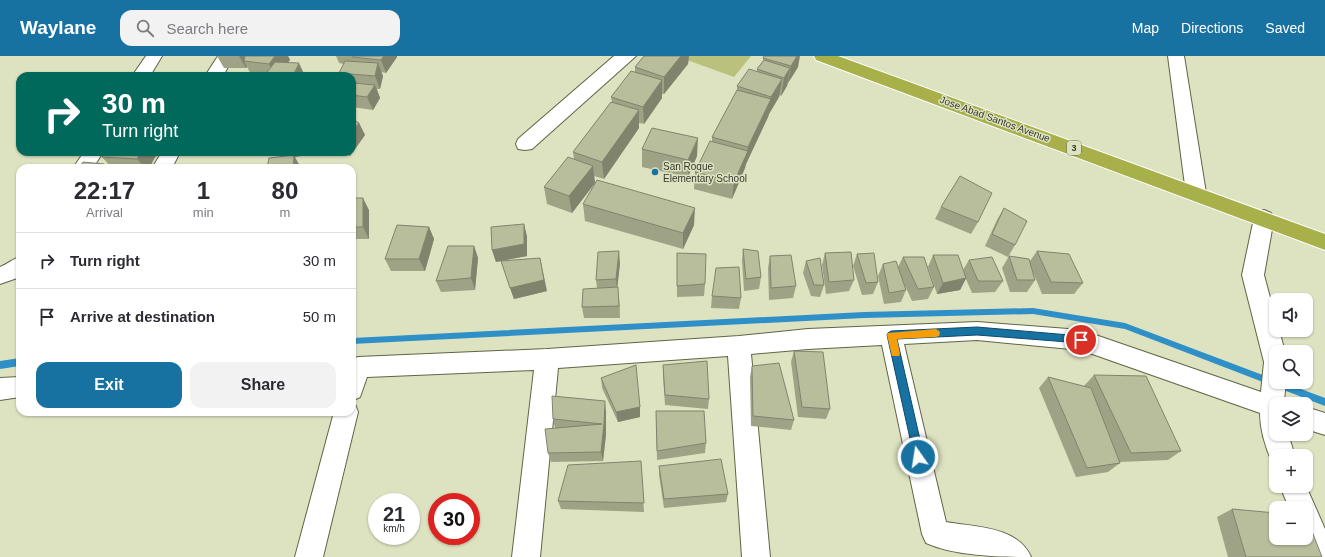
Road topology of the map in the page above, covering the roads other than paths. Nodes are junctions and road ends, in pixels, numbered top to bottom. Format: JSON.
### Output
{"nodes":[{"id":1,"x":154,"y":56,"type":"edge"},
{"id":2,"x":226,"y":56,"type":"edge"},
{"id":3,"x":628,"y":56,"type":"edge"},
{"id":4,"x":822,"y":56,"type":"edge"},
{"id":5,"x":1176,"y":56,"type":"edge"},
{"id":6,"x":144,"y":72,"type":"edge"},
{"id":7,"x":216,"y":72,"type":"edge"},
{"id":8,"x":525,"y":144,"type":"dead end"},
{"id":9,"x":1196,"y":193,"type":"junction"},
{"id":10,"x":1264,"y":218,"type":"junction"},
{"id":11,"x":1325,"y":242,"type":"edge"},
{"id":12,"x":16,"y":269,"type":"edge"},
{"id":13,"x":0,"y":276,"type":"edge"},
{"id":14,"x":891,"y":335,"type":"junction"},
{"id":15,"x":1272,"y":345,"type":"edge"},
{"id":16,"x":740,"y":346,"type":"junction"},
{"id":17,"x":547,"y":359,"type":"junction"},
{"id":18,"x":356,"y":367,"type":"edge"},
{"id":19,"x":16,"y":387,"type":"edge"},
{"id":20,"x":0,"y":389,"type":"edge"},
{"id":21,"x":1269,"y":402,"type":"edge"},
{"id":22,"x":345,"y":416,"type":"edge"},
{"id":23,"x":1313,"y":420,"type":"edge"},
{"id":24,"x":1325,"y":424,"type":"edge"},
{"id":25,"x":1313,"y":533,"type":"edge"},
{"id":26,"x":309,"y":557,"type":"edge"},
{"id":27,"x":526,"y":557,"type":"edge"},
{"id":28,"x":756,"y":557,"type":"edge"},
{"id":29,"x":1017,"y":557,"type":"edge"},
{"id":30,"x":1324,"y":557,"type":"edge"}],
"edges":[{"from":1,"to":6,"type":"street"},
{"from":2,"to":7,"type":"street"},
{"from":3,"to":8,"type":"street"},
{"from":4,"to":9,"type":"highway","name":"Jose Abad Santos Avenue","number":"3"},
{"from":5,"to":9,"type":"street"},
{"from":9,"to":10,"type":"highway","name":"Jose Abad Santos Avenue","number":"3"},
{"from":10,"to":11,"type":"highway","name":"Jose Abad Santos Avenue","number":"3"},
{"from":10,"to":15,"type":"street"},
{"from":12,"to":13,"type":"street"},
{"from":14,"to":16,"type":"street"},
{"from":14,"to":21,"type":"street"},
{"from":14,"to":29,"type":"street"},
{"from":16,"to":17,"type":"street"},
{"from":16,"to":28,"type":"street"},
{"from":17,"to":18,"type":"street"},
{"from":17,"to":27,"type":"street"},
{"from":19,"to":20,"type":"street"},
{"from":22,"to":26,"type":"street"},
{"from":23,"to":24,"type":"street"},
{"from":25,"to":30,"type":"street"}]}
